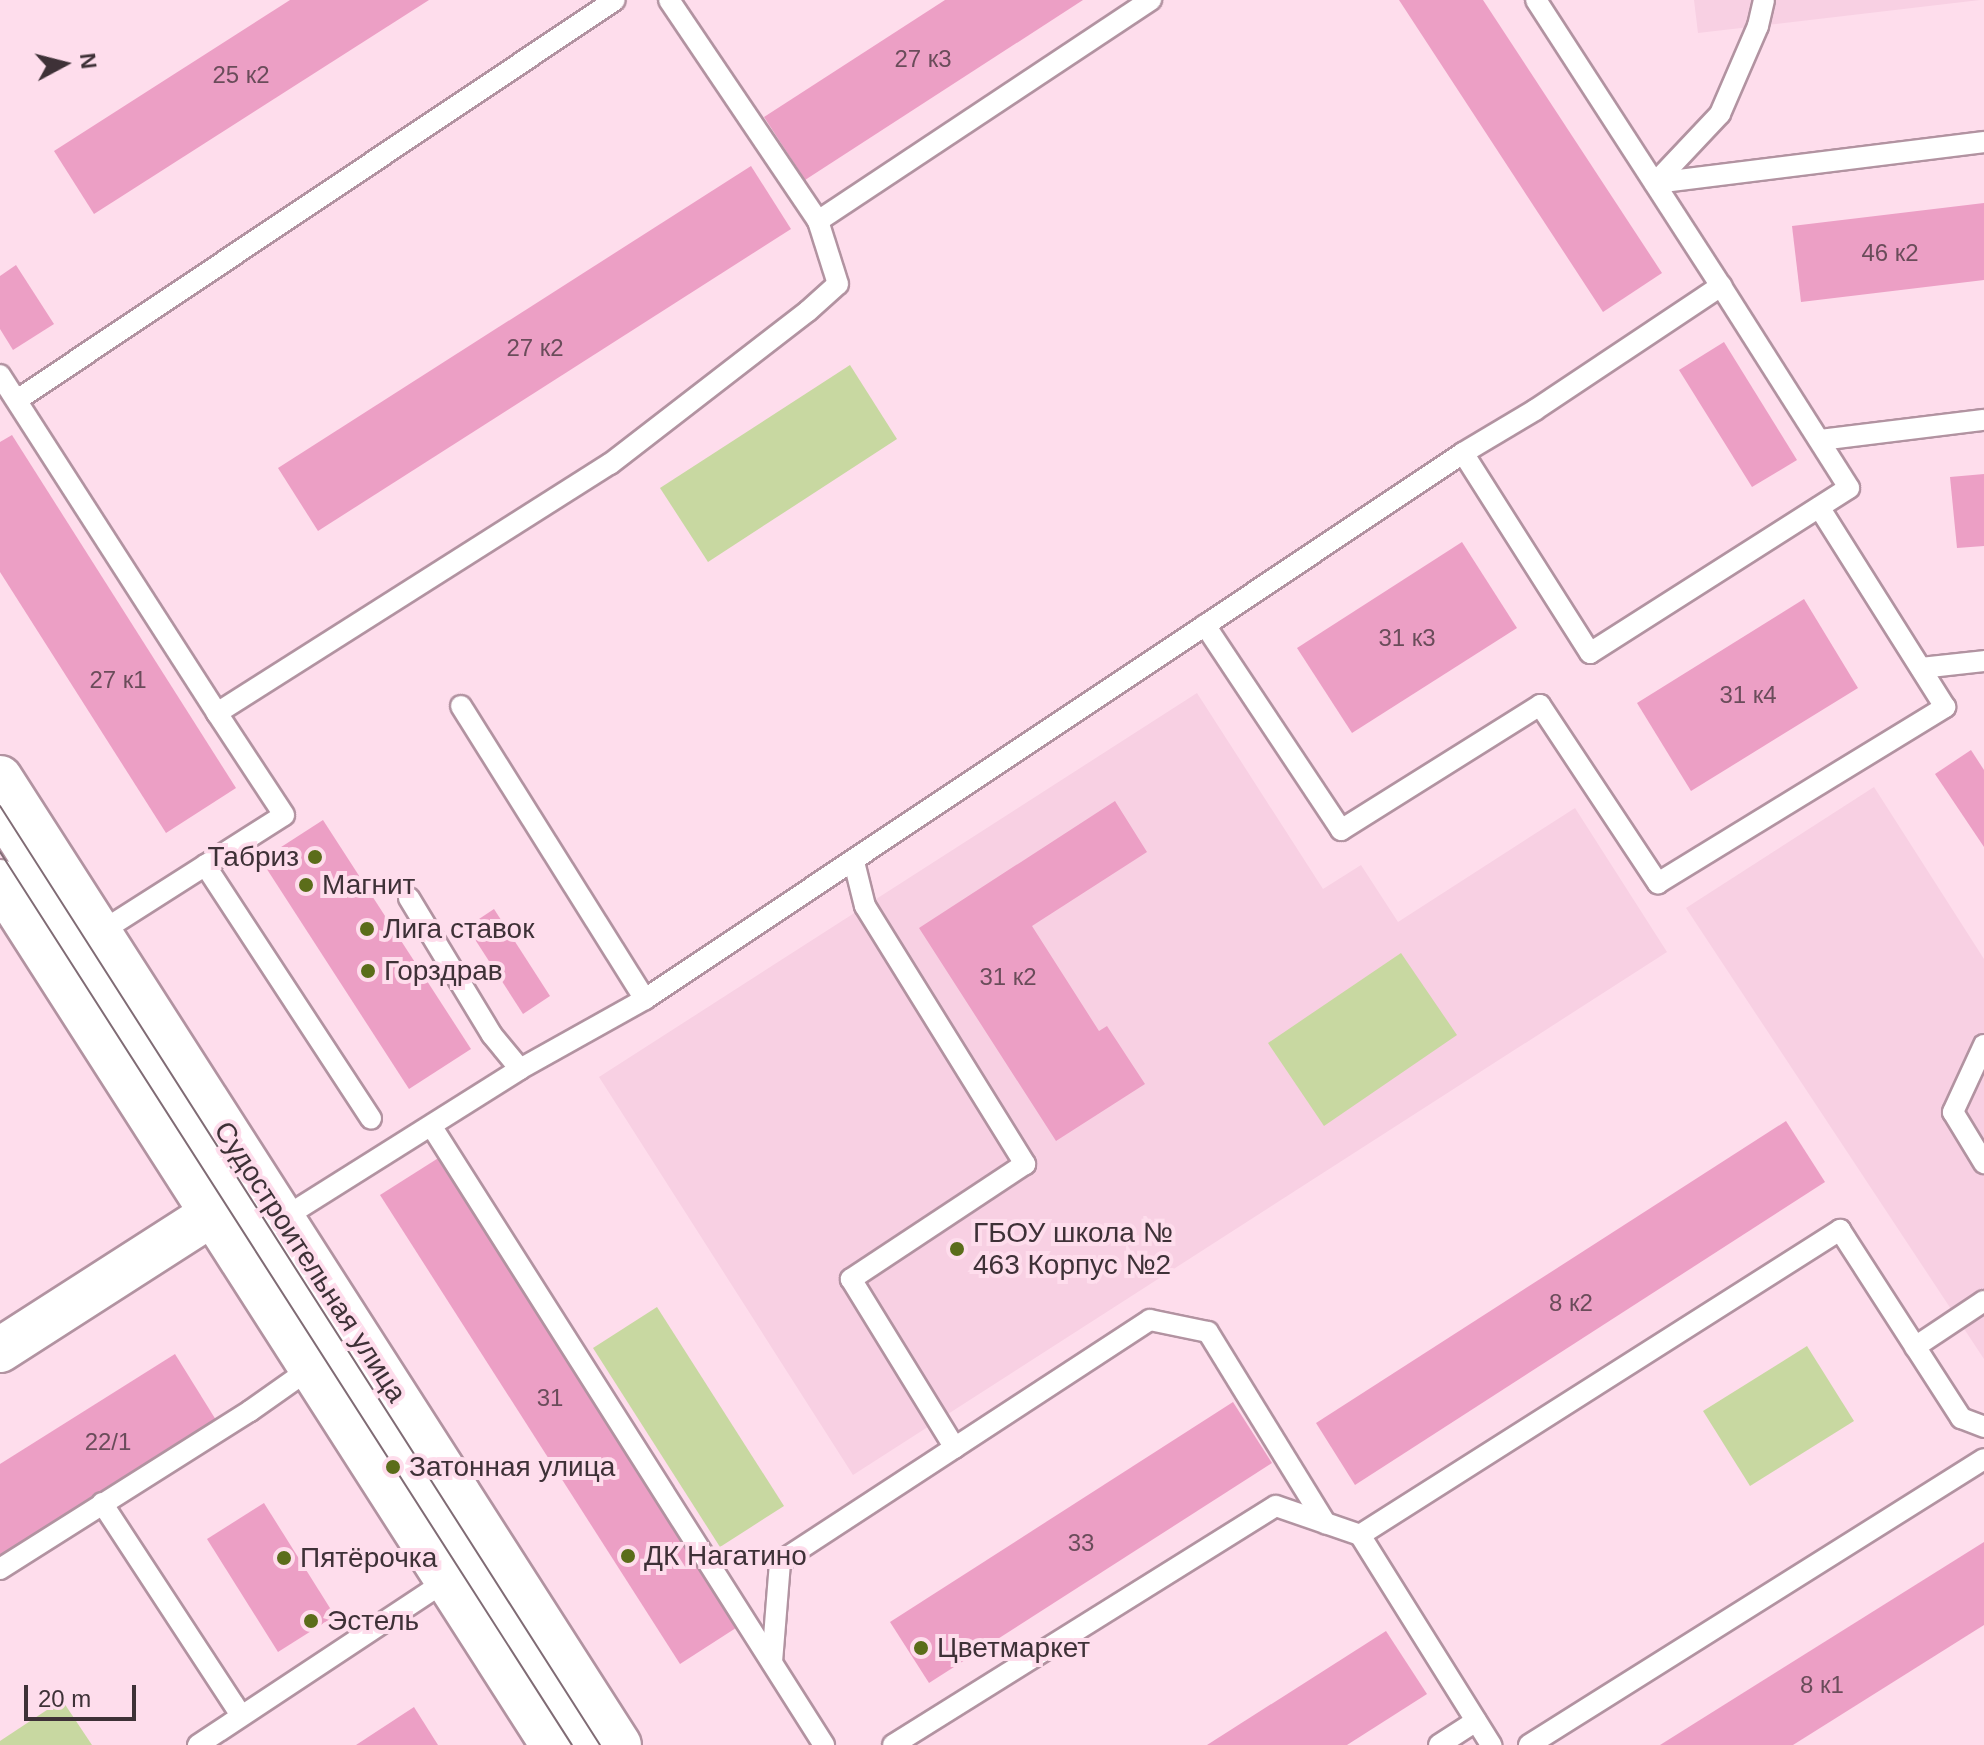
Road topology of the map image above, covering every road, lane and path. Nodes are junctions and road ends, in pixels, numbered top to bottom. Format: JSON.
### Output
{"nodes":[{"id":1,"x":615,"y":0,"type":"edge"},
{"id":2,"x":669,"y":0,"type":"edge"},
{"id":3,"x":1151,"y":0,"type":"edge"},
{"id":4,"x":1536,"y":0,"type":"edge"},
{"id":5,"x":1764,"y":0,"type":"edge"},
{"id":6,"x":1984,"y":142,"type":"edge"},
{"id":7,"x":1655,"y":183,"type":"junction"},
{"id":8,"x":818,"y":221,"type":"junction"},
{"id":9,"x":1721,"y":286,"type":"junction"},
{"id":10,"x":0,"y":375,"type":"edge"},
{"id":11,"x":17,"y":400,"type":"junction"},
{"id":12,"x":1984,"y":420,"type":"edge"},
{"id":13,"x":1820,"y":440,"type":"junction"},
{"id":14,"x":1463,"y":453,"type":"junction"},
{"id":15,"x":1819,"y":507,"type":"junction"},
{"id":16,"x":1205,"y":625,"type":"junction"},
{"id":17,"x":1984,"y":661,"type":"edge"},
{"id":18,"x":1921,"y":668,"type":"junction"},
{"id":19,"x":461,"y":706,"type":"dead end"},
{"id":20,"x":217,"y":713,"type":"junction"},
{"id":21,"x":0,"y":778,"type":"edge"},
{"id":22,"x":0,"y":829,"type":"edge"},
{"id":23,"x":854,"y":862,"type":"junction"},
{"id":24,"x":205,"y":865,"type":"junction"},
{"id":25,"x":0,"y":882,"type":"edge"},
{"id":26,"x":409,"y":898,"type":"dead end"},
{"id":27,"x":99,"y":933,"type":"junction"},
{"id":28,"x":645,"y":999,"type":"junction"},
{"id":29,"x":1984,"y":1045,"type":"edge"},
{"id":30,"x":520,"y":1069,"type":"junction"},
{"id":31,"x":371,"y":1119,"type":"dead end"},
{"id":32,"x":432,"y":1127,"type":"junction"},
{"id":33,"x":1984,"y":1163,"type":"edge"},
{"id":34,"x":248,"y":1204,"type":"junction"},
{"id":35,"x":1984,"y":1301,"type":"edge"},
{"id":36,"x":1915,"y":1347,"type":"junction"},
{"id":37,"x":0,"y":1350,"type":"edge"},
{"id":38,"x":311,"y":1368,"type":"junction"},
{"id":39,"x":1984,"y":1427,"type":"edge"},
{"id":40,"x":955,"y":1448,"type":"junction"},
{"id":41,"x":1984,"y":1459,"type":"edge"},
{"id":42,"x":102,"y":1503,"type":"junction"},
{"id":43,"x":1326,"y":1524,"type":"junction"},
{"id":44,"x":1360,"y":1535,"type":"junction"},
{"id":45,"x":0,"y":1569,"type":"edge"},
{"id":46,"x":447,"y":1580,"type":"junction"},
{"id":47,"x":772,"y":1662,"type":"junction"},
{"id":48,"x":240,"y":1714,"type":"junction"},
{"id":49,"x":1476,"y":1721,"type":"junction"},
{"id":50,"x":198,"y":1745,"type":"edge"},
{"id":51,"x":553,"y":1745,"type":"edge"},
{"id":52,"x":586,"y":1745,"type":"edge"},
{"id":53,"x":619,"y":1745,"type":"edge"},
{"id":54,"x":824,"y":1745,"type":"edge"},
{"id":55,"x":893,"y":1745,"type":"edge"},
{"id":56,"x":1439,"y":1745,"type":"edge"},
{"id":57,"x":1491,"y":1745,"type":"edge"},
{"id":58,"x":1529,"y":1745,"type":"edge"}],
"edges":[{"from":1,"to":11,"type":"lane"},
{"from":2,"to":8,"type":"lane"},
{"from":3,"to":8,"type":"lane"},
{"from":4,"to":7,"type":"lane"},
{"from":5,"to":7,"type":"lane"},
{"from":6,"to":7,"type":"lane"},
{"from":7,"to":9,"type":"lane"},
{"from":8,"to":20,"type":"lane"},
{"from":9,"to":13,"type":"lane"},
{"from":9,"to":14,"type":"lane"},
{"from":10,"to":11,"type":"lane"},
{"from":11,"to":20,"type":"lane"},
{"from":12,"to":13,"type":"lane"},
{"from":13,"to":15,"type":"lane"},
{"from":14,"to":15,"type":"lane"},
{"from":14,"to":16,"type":"lane"},
{"from":15,"to":18,"type":"lane"},
{"from":16,"to":18,"type":"lane"},
{"from":16,"to":23,"type":"lane"},
{"from":17,"to":18,"type":"lane"},
{"from":19,"to":28,"type":"lane"},
{"from":20,"to":24,"type":"lane"},
{"from":21,"to":27,"type":"street","name":"Судостроительная улица"},
{"from":22,"to":34,"type":"lane"},
{"from":23,"to":28,"type":"lane"},
{"from":23,"to":40,"type":"lane"},
{"from":24,"to":27,"type":"lane"},
{"from":24,"to":31,"type":"lane"},
{"from":25,"to":34,"type":"street","name":"Судостроительная улица"},
{"from":26,"to":30,"type":"lane"},
{"from":27,"to":34,"type":"street","name":"Судостроительная улица"},
{"from":28,"to":30,"type":"lane"},
{"from":29,"to":33,"type":"lane"},
{"from":30,"to":32,"type":"lane"},
{"from":32,"to":34,"type":"lane"},
{"from":32,"to":47,"type":"lane"},
{"from":34,"to":37,"type":"street"},
{"from":34,"to":38,"type":"street","name":"Судостроительная улица"},
{"from":34,"to":52,"type":"lane"},
{"from":34,"to":53,"type":"street","name":"Судостроительная улица"},
{"from":35,"to":36,"type":"lane"},
{"from":36,"to":39,"type":"lane"},
{"from":36,"to":44,"type":"lane"},
{"from":38,"to":42,"type":"lane"},
{"from":38,"to":46,"type":"street","name":"Судостроительная улица"},
{"from":40,"to":43,"type":"lane"},
{"from":40,"to":47,"type":"lane"},
{"from":41,"to":58,"type":"lane"},
{"from":42,"to":45,"type":"lane"},
{"from":42,"to":48,"type":"lane"},
{"from":43,"to":44,"type":"lane"},
{"from":43,"to":55,"type":"lane"},
{"from":44,"to":49,"type":"lane"},
{"from":46,"to":48,"type":"lane"},
{"from":46,"to":51,"type":"street","name":"Судостроительная улица"},
{"from":47,"to":54,"type":"lane"},
{"from":48,"to":50,"type":"lane"},
{"from":49,"to":56,"type":"lane"},
{"from":49,"to":57,"type":"lane"}]}
